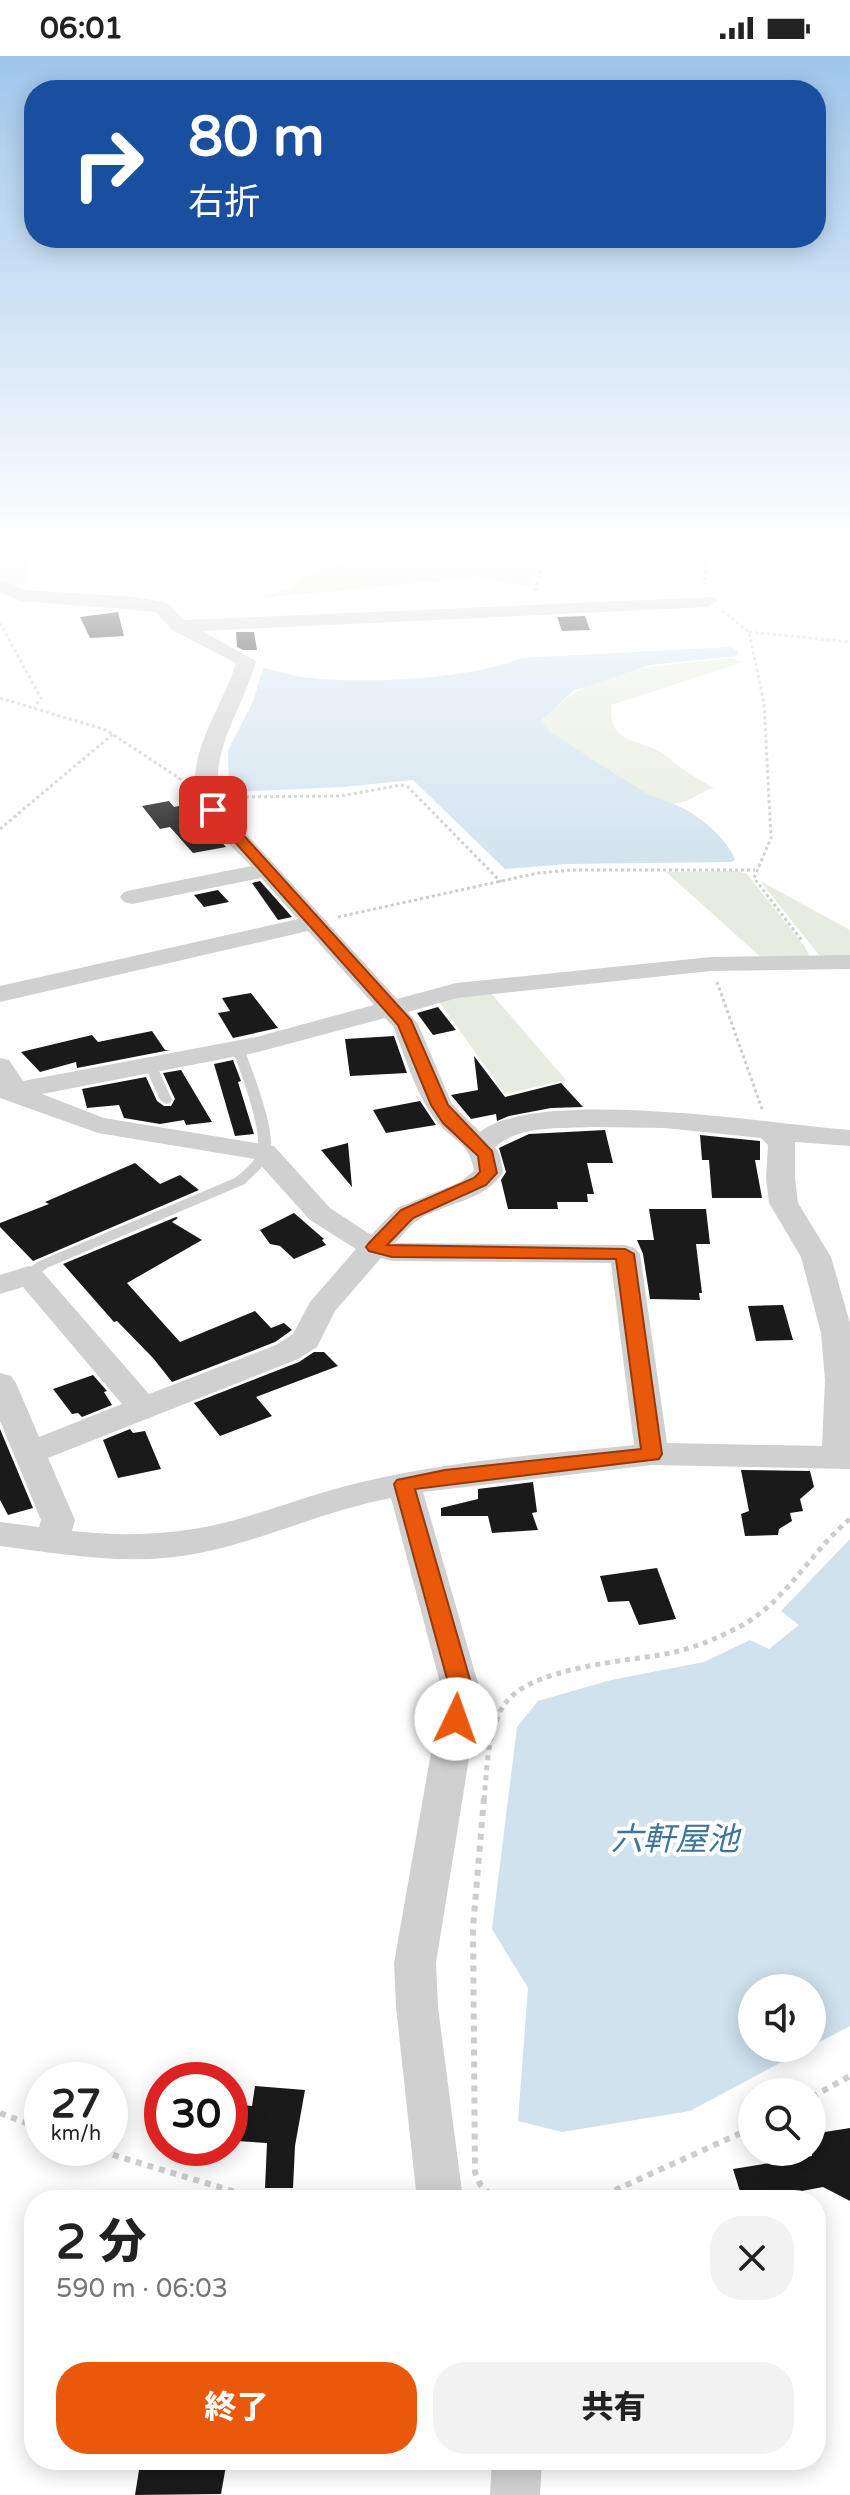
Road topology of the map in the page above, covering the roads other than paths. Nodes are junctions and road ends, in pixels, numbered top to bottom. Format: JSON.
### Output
{"nodes":[{"id":1,"x":234,"y":655,"type":"edge"},
{"id":2,"x":269,"y":869,"type":"junction"},
{"id":3,"x":132,"y":897,"type":"dead end"},
{"id":4,"x":316,"y":922,"type":"junction"},
{"id":5,"x":850,"y":962,"type":"edge"},
{"id":6,"x":0,"y":994,"type":"edge"},
{"id":7,"x":389,"y":1008,"type":"junction"},
{"id":8,"x":238,"y":1048,"type":"junction"},
{"id":9,"x":150,"y":1064,"type":"junction"},
{"id":10,"x":5,"y":1084,"type":"edge"},
{"id":11,"x":166,"y":1100,"type":"dead end"},
{"id":12,"x":772,"y":1134,"type":"junction"},
{"id":13,"x":850,"y":1138,"type":"edge"},
{"id":14,"x":480,"y":1146,"type":"junction"},
{"id":15,"x":264,"y":1152,"type":"junction"},
{"id":16,"x":375,"y":1247,"type":"junction"},
{"id":17,"x":29,"y":1275,"type":"junction"},
{"id":18,"x":0,"y":1285,"type":"edge"},
{"id":19,"x":0,"y":1383,"type":"edge"},
{"id":20,"x":142,"y":1407,"type":"junction"},
{"id":21,"x":31,"y":1452,"type":"junction"},
{"id":22,"x":652,"y":1454,"type":"junction"},
{"id":23,"x":844,"y":1457,"type":"edge"},
{"id":24,"x":404,"y":1484,"type":"junction"},
{"id":25,"x":0,"y":1534,"type":"edge"},
{"id":26,"x":52,"y":1539,"type":"junction"},
{"id":27,"x":439,"y":2190,"type":"edge"},
{"id":28,"x":516,"y":2470,"type":"edge"},
{"id":29,"x":515,"y":2495,"type":"edge"}],
"edges":[{"from":1,"to":2,"type":"street"},
{"from":2,"to":3,"type":"street"},
{"from":2,"to":4,"type":"street"},
{"from":4,"to":6,"type":"street"},
{"from":4,"to":7,"type":"street"},
{"from":5,"to":7,"type":"street"},
{"from":7,"to":8,"type":"street"},
{"from":7,"to":14,"type":"street"},
{"from":8,"to":9,"type":"street"},
{"from":8,"to":15,"type":"lane"},
{"from":9,"to":10,"type":"street"},
{"from":9,"to":11,"type":"lane"},
{"from":10,"to":15,"type":"street"},
{"from":12,"to":13,"type":"street"},
{"from":12,"to":14,"type":"street"},
{"from":12,"to":23,"type":"street"},
{"from":14,"to":16,"type":"street"},
{"from":15,"to":16,"type":"street"},
{"from":15,"to":17,"type":"lane"},
{"from":16,"to":20,"type":"street"},
{"from":16,"to":22,"type":"street"},
{"from":17,"to":18,"type":"street"},
{"from":17,"to":20,"type":"street"},
{"from":19,"to":21,"type":"street"},
{"from":20,"to":21,"type":"street"},
{"from":21,"to":26,"type":"street"},
{"from":22,"to":23,"type":"street"},
{"from":22,"to":24,"type":"street"},
{"from":24,"to":26,"type":"street"},
{"from":24,"to":27,"type":"street"},
{"from":25,"to":26,"type":"street"},
{"from":28,"to":29,"type":"street"}]}
